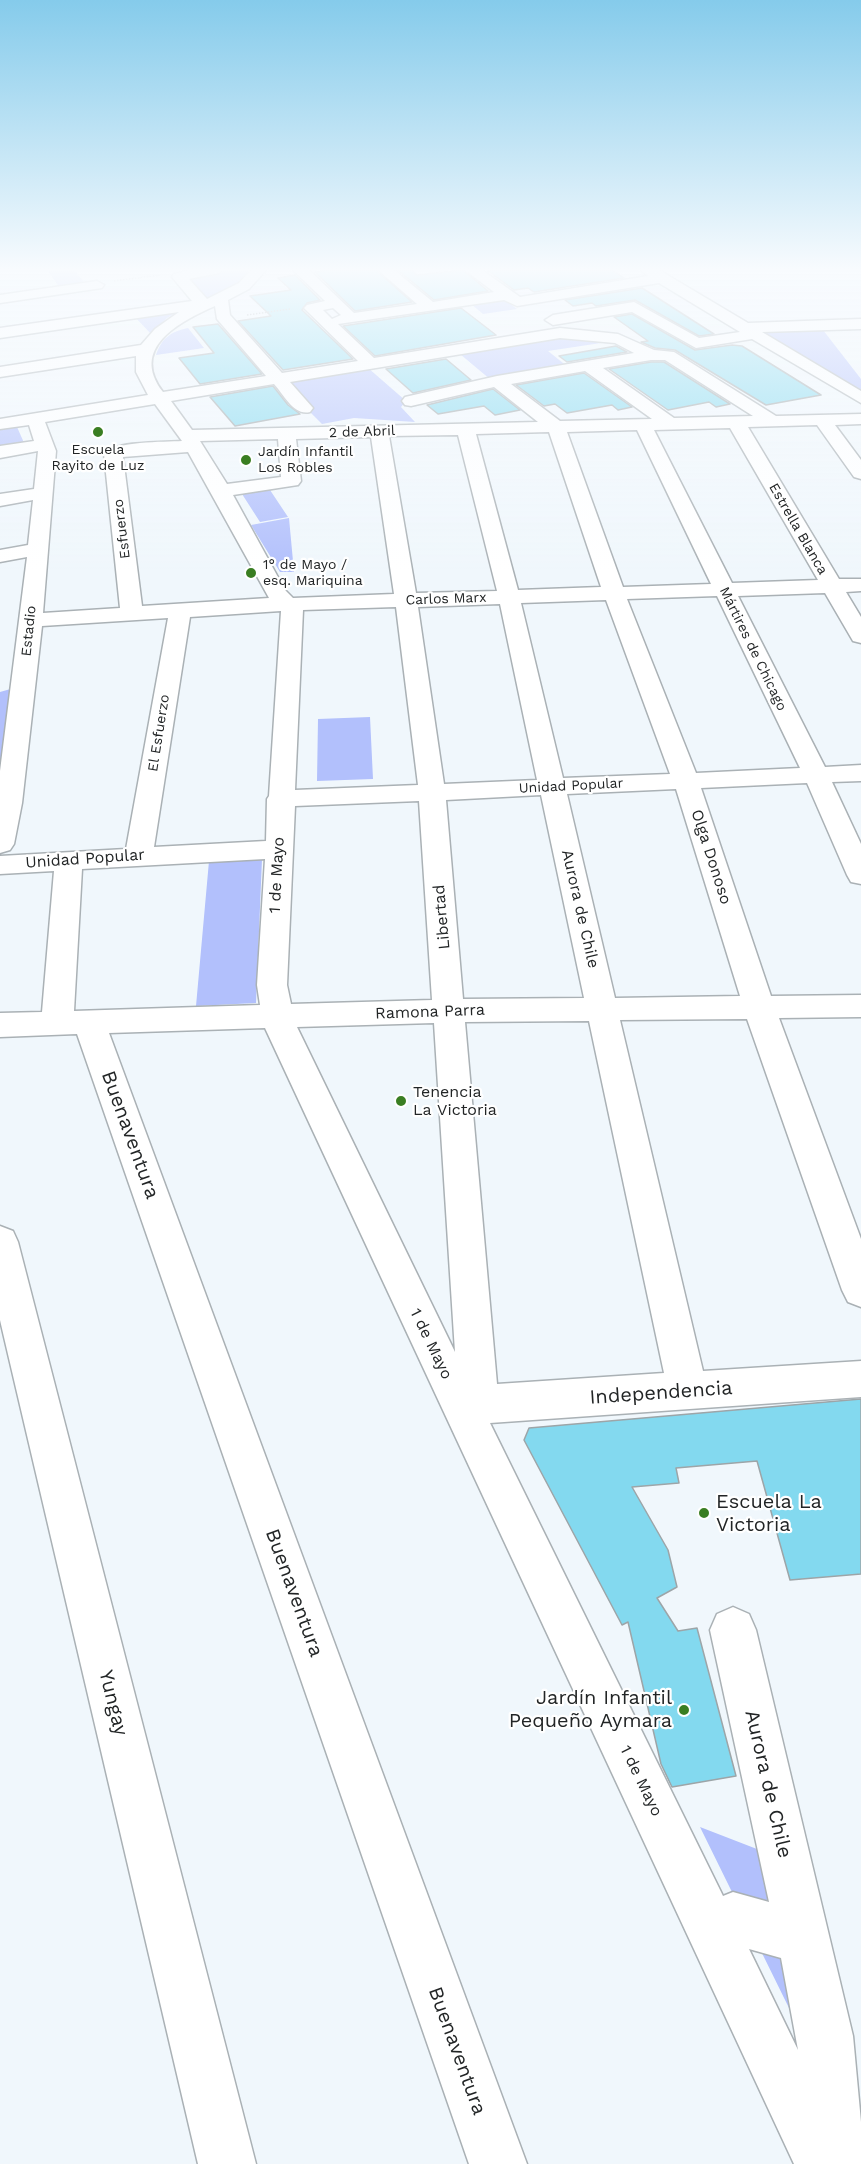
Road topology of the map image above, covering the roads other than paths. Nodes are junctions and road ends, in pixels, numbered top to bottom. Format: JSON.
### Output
{"nodes":[{"id":1,"x":144,"y":371,"type":"edge"},
{"id":2,"x":271,"y":371,"type":"edge"},
{"id":3,"x":328,"y":371,"type":"edge"},
{"id":4,"x":474,"y":371,"type":"edge"},
{"id":5,"x":561,"y":371,"type":"edge"},
{"id":6,"x":596,"y":371,"type":"edge"},
{"id":7,"x":686,"y":371,"type":"edge"},
{"id":8,"x":816,"y":371,"type":"edge"},
{"id":9,"x":278,"y":379,"type":"junction"},
{"id":10,"x":493,"y":383,"type":"junction"},
{"id":11,"x":160,"y":398,"type":"junction"},
{"id":12,"x":861,"y":398,"type":"edge"},
{"id":13,"x":411,"y":401,"type":"dead end"},
{"id":14,"x":304,"y":408,"type":"dead end"},
{"id":15,"x":35,"y":418,"type":"junction"},
{"id":16,"x":2,"y":419,"type":"edge"},
{"id":17,"x":861,"y":419,"type":"edge"},
{"id":18,"x":822,"y":420,"type":"junction"},
{"id":19,"x":772,"y":421,"type":"junction"},
{"id":20,"x":735,"y":422,"type":"junction"},
{"id":21,"x":670,"y":424,"type":"junction"},
{"id":22,"x":643,"y":425,"type":"junction"},
{"id":23,"x":556,"y":427,"type":"junction"},
{"id":24,"x":466,"y":429,"type":"junction"},
{"id":25,"x":379,"y":432,"type":"junction"},
{"id":26,"x":287,"y":434,"type":"junction"},
{"id":27,"x":190,"y":441,"type":"junction"},
{"id":28,"x":46,"y":444,"type":"junction"},
{"id":29,"x":0,"y":452,"type":"edge"},
{"id":30,"x":861,"y":473,"type":"edge"},
{"id":31,"x":219,"y":491,"type":"junction"},
{"id":32,"x":43,"y":493,"type":"junction"},
{"id":33,"x":0,"y":500,"type":"edge"},
{"id":34,"x":38,"y":549,"type":"junction"},
{"id":35,"x":0,"y":556,"type":"edge"},
{"id":36,"x":861,"y":585,"type":"edge"},
{"id":37,"x":832,"y":586,"type":"junction"},
{"id":38,"x":724,"y":590,"type":"junction"},
{"id":39,"x":614,"y":593,"type":"junction"},
{"id":40,"x":509,"y":597,"type":"junction"},
{"id":41,"x":406,"y":600,"type":"junction"},
{"id":42,"x":288,"y":604,"type":"junction"},
{"id":43,"x":180,"y":610,"type":"junction"},
{"id":44,"x":132,"y":613,"type":"junction"},
{"id":45,"x":23,"y":630,"type":"junction"},
{"id":46,"x":861,"y":636,"type":"edge"},
{"id":47,"x":861,"y":773,"type":"edge"},
{"id":48,"x":816,"y":775,"type":"junction"},
{"id":49,"x":687,"y":781,"type":"junction"},
{"id":50,"x":552,"y":787,"type":"junction"},
{"id":51,"x":432,"y":792,"type":"junction"},
{"id":52,"x":280,"y":800,"type":"junction"},
{"id":53,"x":5,"y":803,"type":"edge"},
{"id":54,"x":0,"y":844,"type":"edge"},
{"id":55,"x":277,"y":849,"type":"junction"},
{"id":56,"x":139,"y":855,"type":"junction"},
{"id":57,"x":69,"y":860,"type":"junction"},
{"id":58,"x":0,"y":865,"type":"edge"},
{"id":59,"x":861,"y":875,"type":"edge"},
{"id":60,"x":861,"y":1006,"type":"edge"},
{"id":61,"x":759,"y":1007,"type":"junction"},
{"id":62,"x":602,"y":1008,"type":"junction"},
{"id":63,"x":450,"y":1011,"type":"junction"},
{"id":64,"x":277,"y":1017,"type":"junction"},
{"id":65,"x":73,"y":1022,"type":"junction"},
{"id":66,"x":0,"y":1025,"type":"edge"},
{"id":67,"x":0,"y":1242,"type":"edge"},
{"id":68,"x":861,"y":1290,"type":"edge"},
{"id":69,"x":861,"y":1379,"type":"edge"},
{"id":70,"x":688,"y":1391,"type":"junction"},
{"id":71,"x":469,"y":1405,"type":"junction"},
{"id":72,"x":733,"y":1630,"type":"dead end"},
{"id":73,"x":733,"y":1918,"type":"dead end"},
{"id":74,"x":803,"y":1938,"type":"junction"},
{"id":75,"x":227,"y":2164,"type":"edge"},
{"id":76,"x":498,"y":2164,"type":"edge"},
{"id":77,"x":824,"y":2164,"type":"edge"},
{"id":78,"x":836,"y":2164,"type":"edge"}],
"edges":[{"from":1,"to":11,"type":"street"},
{"from":2,"to":9,"type":"street"},
{"from":3,"to":9,"type":"street"},
{"from":4,"to":10,"type":"street"},
{"from":5,"to":10,"type":"street"},
{"from":6,"to":21,"type":"street"},
{"from":7,"to":19,"type":"street"},
{"from":8,"to":12,"type":"street"},
{"from":9,"to":11,"type":"street"},
{"from":9,"to":14,"type":"street"},
{"from":10,"to":13,"type":"street"},
{"from":10,"to":23,"type":"street"},
{"from":11,"to":15,"type":"street"},
{"from":11,"to":27,"type":"street"},
{"from":15,"to":16,"type":"street"},
{"from":15,"to":28,"type":"street","name":"Estadio"},
{"from":17,"to":18,"type":"street","name":"2 de Abril"},
{"from":18,"to":19,"type":"street","name":"2 de Abril"},
{"from":18,"to":30,"type":"street"},
{"from":19,"to":20,"type":"street","name":"2 de Abril"},
{"from":20,"to":21,"type":"street","name":"2 de Abril"},
{"from":20,"to":37,"type":"street","name":"Estrella Blanca"},
{"from":21,"to":22,"type":"street","name":"2 de Abril"},
{"from":22,"to":23,"type":"street","name":"2 de Abril"},
{"from":22,"to":38,"type":"street","name":"Mártires de Chicago"},
{"from":23,"to":24,"type":"street","name":"2 de Abril"},
{"from":23,"to":39,"type":"street","name":"Olga Donoso"},
{"from":24,"to":25,"type":"street","name":"2 de Abril"},
{"from":24,"to":40,"type":"street","name":"Aurora de Chile"},
{"from":25,"to":26,"type":"street","name":"2 de Abril"},
{"from":25,"to":41,"type":"street","name":"Libertad"},
{"from":26,"to":27,"type":"street","name":"2 de Abril"},
{"from":26,"to":31,"type":"street"},
{"from":27,"to":31,"type":"street"},
{"from":27,"to":44,"type":"street","name":"Esfuerzo"},
{"from":28,"to":29,"type":"street"},
{"from":28,"to":32,"type":"street","name":"Estadio"},
{"from":31,"to":42,"type":"street"},
{"from":32,"to":33,"type":"street"},
{"from":32,"to":34,"type":"street","name":"Estadio"},
{"from":34,"to":35,"type":"street"},
{"from":34,"to":45,"type":"street","name":"Estadio"},
{"from":36,"to":37,"type":"street","name":"Carlos Marx"},
{"from":37,"to":38,"type":"street","name":"Carlos Marx"},
{"from":37,"to":46,"type":"street","name":"Estrella Blanca"},
{"from":38,"to":39,"type":"street","name":"Carlos Marx"},
{"from":38,"to":48,"type":"street","name":"Mártires de Chicago"},
{"from":39,"to":40,"type":"street","name":"Carlos Marx"},
{"from":39,"to":49,"type":"street","name":"Olga Donoso"},
{"from":40,"to":41,"type":"street","name":"Carlos Marx"},
{"from":40,"to":50,"type":"street","name":"Aurora de Chile"},
{"from":41,"to":42,"type":"street","name":"Carlos Marx"},
{"from":41,"to":51,"type":"street","name":"Libertad"},
{"from":42,"to":43,"type":"street","name":"Carlos Marx"},
{"from":42,"to":52,"type":"street","name":"1 de Mayo"},
{"from":43,"to":44,"type":"street","name":"Carlos Marx"},
{"from":43,"to":56,"type":"street","name":"El Esfuerzo"},
{"from":44,"to":45,"type":"street","name":"Carlos Marx"},
{"from":45,"to":53,"type":"street","name":"Estadio"},
{"from":47,"to":48,"type":"street","name":"Unidad Popular"},
{"from":48,"to":49,"type":"street","name":"Unidad Popular"},
{"from":48,"to":59,"type":"street","name":"Mártires de Chicago"},
{"from":49,"to":50,"type":"street","name":"Unidad Popular"},
{"from":49,"to":61,"type":"street","name":"Olga Donoso"},
{"from":50,"to":51,"type":"street","name":"Unidad Popular"},
{"from":50,"to":62,"type":"street","name":"Aurora de Chile"},
{"from":51,"to":52,"type":"street","name":"Unidad Popular"},
{"from":51,"to":63,"type":"street","name":"Libertad"},
{"from":52,"to":55,"type":"street","name":"1 de Mayo"},
{"from":53,"to":54,"type":"street","name":"Estadio"},
{"from":55,"to":56,"type":"street","name":"Unidad Popular"},
{"from":55,"to":64,"type":"street","name":"1 de Mayo"},
{"from":56,"to":57,"type":"street","name":"Unidad Popular"},
{"from":57,"to":58,"type":"street","name":"Unidad Popular"},
{"from":57,"to":65,"type":"street","name":"Buenaventura"},
{"from":60,"to":61,"type":"street","name":"Ramona Parra"},
{"from":61,"to":62,"type":"street","name":"Ramona Parra"},
{"from":61,"to":68,"type":"street","name":"Olga Donoso"},
{"from":62,"to":63,"type":"street","name":"Ramona Parra"},
{"from":62,"to":70,"type":"street","name":"Aurora de Chile"},
{"from":63,"to":64,"type":"street","name":"Ramona Parra"},
{"from":63,"to":71,"type":"street","name":"Libertad"},
{"from":64,"to":65,"type":"street","name":"Ramona Parra"},
{"from":64,"to":71,"type":"street","name":"1 de Mayo"},
{"from":65,"to":66,"type":"street","name":"Ramona Parra"},
{"from":65,"to":76,"type":"street","name":"Buenaventura"},
{"from":67,"to":75,"type":"street","name":"Yungay"},
{"from":69,"to":70,"type":"street","name":"Independencia"},
{"from":70,"to":71,"type":"street","name":"Independencia"},
{"from":71,"to":77,"type":"street","name":"1 de Mayo"},
{"from":72,"to":74,"type":"street","name":"Aurora de Chile"},
{"from":73,"to":74,"type":"street"},
{"from":74,"to":78,"type":"street","name":"Aurora de Chile"}]}
